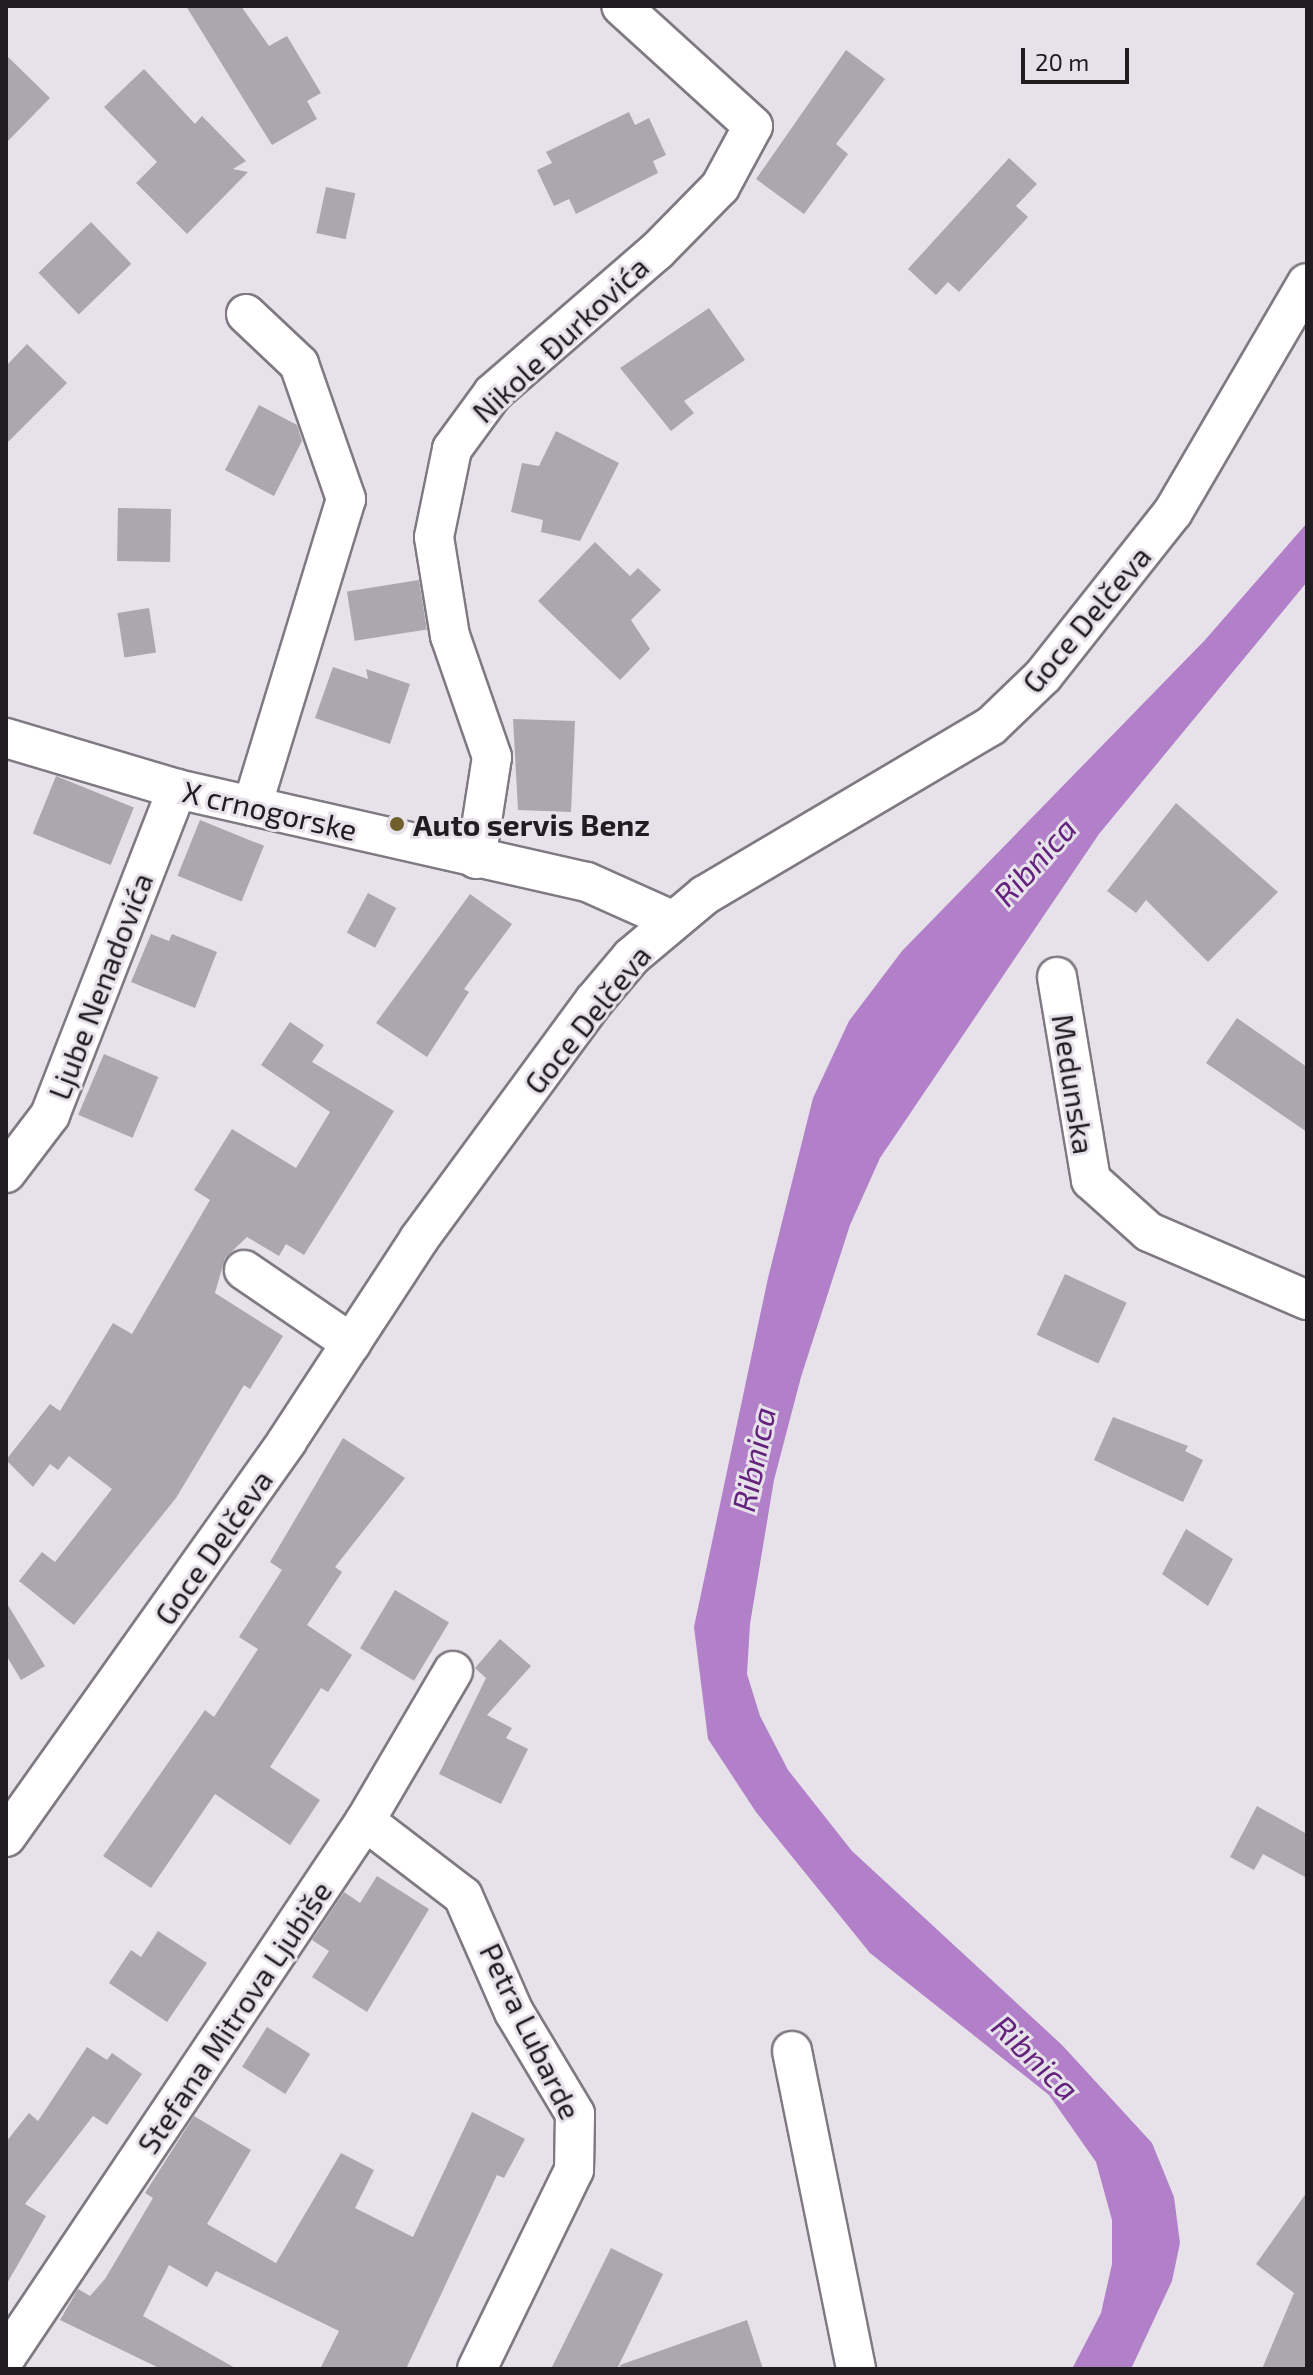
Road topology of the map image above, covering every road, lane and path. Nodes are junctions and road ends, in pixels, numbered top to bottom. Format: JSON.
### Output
{"nodes":[{"id":1,"x":621,"y":6,"type":"edge"},
{"id":2,"x":1307,"y":283,"type":"edge"},
{"id":3,"x":246,"y":314,"type":"dead end"},
{"id":4,"x":6,"y":738,"type":"edge"},
{"id":5,"x":177,"y":789,"type":"junction"},
{"id":6,"x":252,"y":806,"type":"junction"},
{"id":7,"x":476,"y":859,"type":"junction"},
{"id":8,"x":672,"y":920,"type":"junction"},
{"id":9,"x":1057,"y":977,"type":"dead end"},
{"id":10,"x":6,"y":1173,"type":"edge"},
{"id":11,"x":244,"y":1270,"type":"dead end"},
{"id":12,"x":1307,"y":1300,"type":"edge"},
{"id":13,"x":351,"y":1343,"type":"junction"},
{"id":14,"x":453,"y":1671,"type":"dead end"},
{"id":15,"x":12,"y":1814,"type":"edge"},
{"id":16,"x":365,"y":1821,"type":"junction"},
{"id":17,"x":792,"y":2051,"type":"dead end"},
{"id":18,"x":6,"y":2357,"type":"edge"},
{"id":19,"x":477,"y":2369,"type":"edge"},
{"id":20,"x":856,"y":2369,"type":"edge"}],
"edges":[{"from":1,"to":7,"type":"street","name":"Nikole Đurkovića"},
{"from":2,"to":8,"type":"street","name":"Goce Delčeva"},
{"from":3,"to":6,"type":"street"},
{"from":4,"to":5,"type":"street","name":"X crnogorske"},
{"from":5,"to":6,"type":"street","name":"X crnogorske"},
{"from":5,"to":10,"type":"street","name":"Ljube Nenadovića"},
{"from":6,"to":7,"type":"street","name":"X crnogorske"},
{"from":7,"to":8,"type":"street","name":"X crnogorske"},
{"from":8,"to":13,"type":"street","name":"Goce Delčeva"},
{"from":9,"to":12,"type":"street","name":"Medunska"},
{"from":11,"to":13,"type":"street"},
{"from":13,"to":15,"type":"street","name":"Goce Delčeva"},
{"from":14,"to":16,"type":"street","name":"Stefana Mitrova Ljubiše"},
{"from":16,"to":18,"type":"street","name":"Stefana Mitrova Ljubiše"},
{"from":16,"to":19,"type":"street","name":"Petra Lubarde"},
{"from":17,"to":20,"type":"street"}]}
